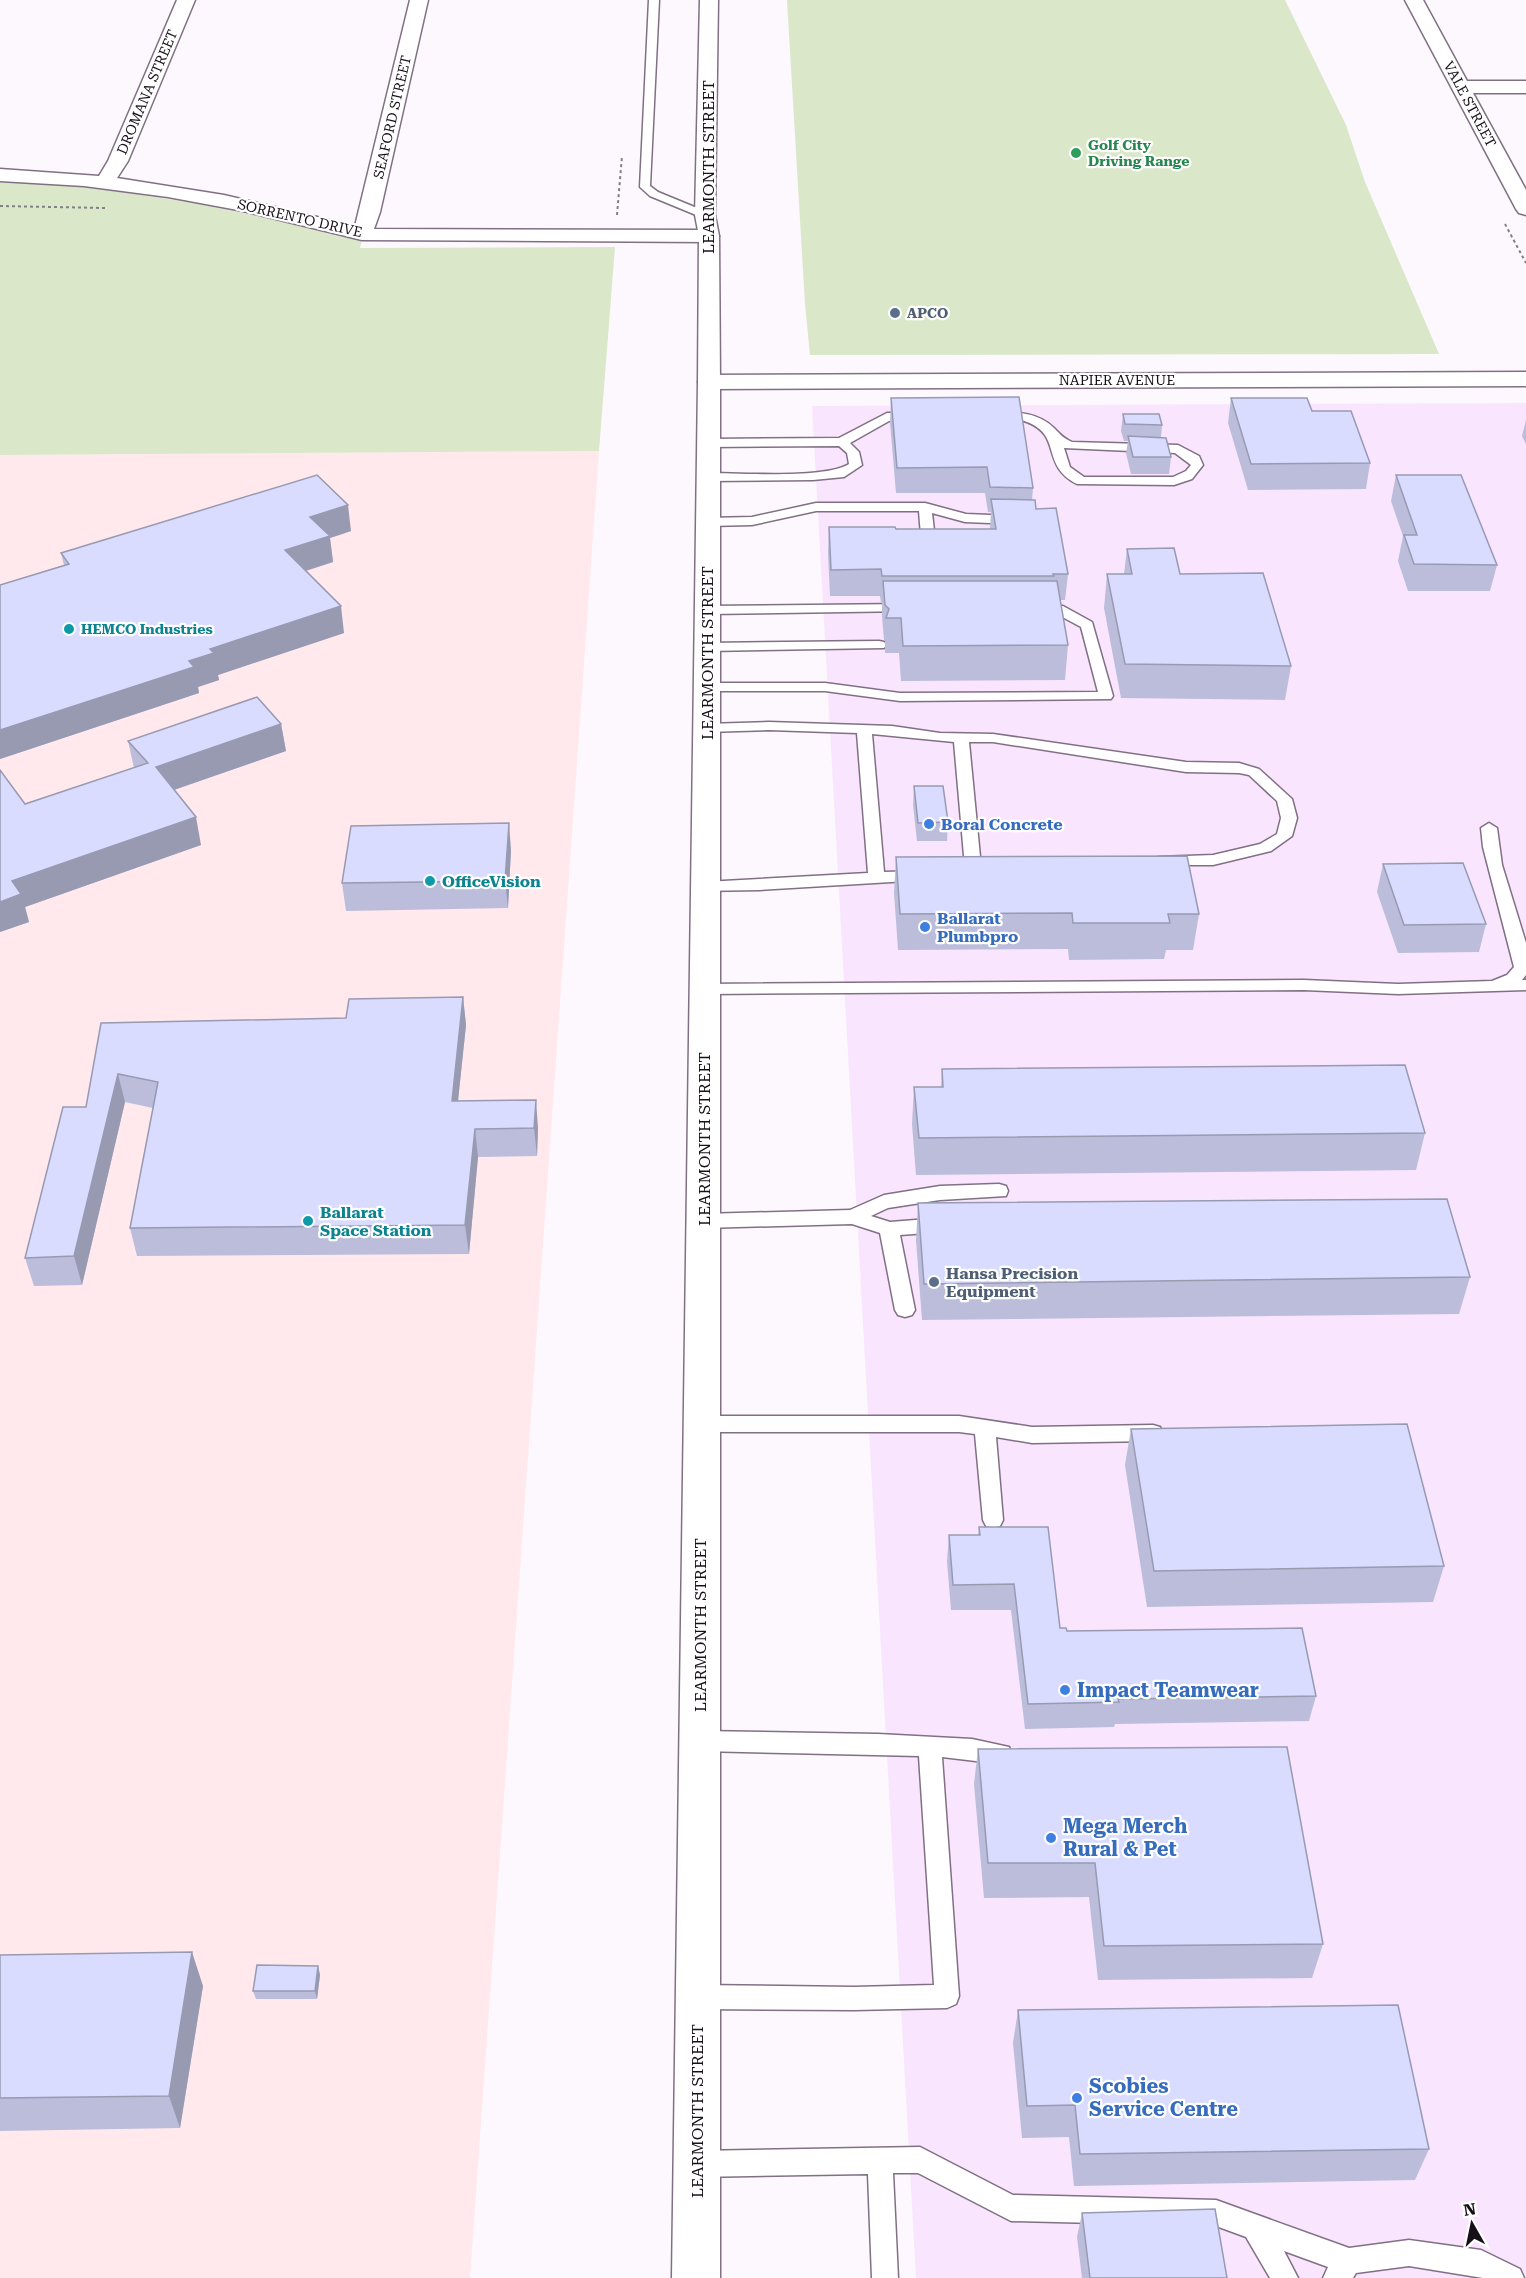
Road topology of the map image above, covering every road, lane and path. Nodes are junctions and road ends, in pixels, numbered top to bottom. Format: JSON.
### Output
{"nodes":[{"id":1,"x":186,"y":0,"type":"edge"},
{"id":2,"x":419,"y":0,"type":"edge"},
{"id":3,"x":654,"y":0,"type":"edge"},
{"id":4,"x":709,"y":0,"type":"edge"},
{"id":5,"x":1414,"y":0,"type":"edge"},
{"id":6,"x":1526,"y":87,"type":"edge"},
{"id":7,"x":1465,"y":95,"type":"junction"},
{"id":8,"x":1526,"y":103,"type":"edge"},
{"id":9,"x":0,"y":175,"type":"edge"},
{"id":10,"x":105,"y":182,"type":"junction"},
{"id":11,"x":0,"y":206,"type":"edge"},
{"id":12,"x":21,"y":208,"type":"dead end"},
{"id":13,"x":1526,"y":209,"type":"edge"},
{"id":14,"x":707,"y":225,"type":"junction"},
{"id":15,"x":362,"y":234,"type":"junction"},
{"id":16,"x":1526,"y":379,"type":"edge"},
{"id":17,"x":709,"y":382,"type":"junction"},
{"id":18,"x":987,"y":416,"type":"edge"},
{"id":19,"x":932,"y":417,"type":"edge"},
{"id":20,"x":1056,"y":440,"type":"junction"},
{"id":21,"x":842,"y":442,"type":"junction"},
{"id":22,"x":708,"y":460,"type":"junction"},
{"id":23,"x":925,"y":507,"type":"junction"},
{"id":24,"x":1031,"y":520,"type":"edge"},
{"id":25,"x":708,"y":522,"type":"junction"},
{"id":26,"x":929,"y":548,"type":"edge"},
{"id":27,"x":918,"y":608,"type":"edge"},
{"id":28,"x":1024,"y":609,"type":"edge"},
{"id":29,"x":707,"y":610,"type":"junction"},
{"id":30,"x":879,"y":645,"type":"dead end"},
{"id":31,"x":707,"y":647,"type":"junction"},
{"id":32,"x":707,"y":687,"type":"junction"},
{"id":33,"x":706,"y":728,"type":"junction"},
{"id":34,"x":864,"y":730,"type":"junction"},
{"id":35,"x":961,"y":738,"type":"junction"},
{"id":36,"x":1489,"y":828,"type":"dead end"},
{"id":37,"x":1148,"y":860,"type":"edge"},
{"id":38,"x":993,"y":864,"type":"edge"},
{"id":39,"x":938,"y":876,"type":"edge"},
{"id":40,"x":876,"y":877,"type":"junction"},
{"id":41,"x":705,"y":887,"type":"junction"},
{"id":42,"x":1493,"y":985,"type":"junction"},
{"id":43,"x":1526,"y":985,"type":"edge"},
{"id":44,"x":705,"y":989,"type":"junction"},
{"id":45,"x":999,"y":1191,"type":"dead end"},
{"id":46,"x":853,"y":1218,"type":"junction"},
{"id":47,"x":703,"y":1221,"type":"junction"},
{"id":48,"x":958,"y":1224,"type":"edge"},
{"id":49,"x":888,"y":1230,"type":"junction"},
{"id":50,"x":905,"y":1310,"type":"dead end"},
{"id":51,"x":702,"y":1424,"type":"junction"},
{"id":52,"x":985,"y":1428,"type":"junction"},
{"id":53,"x":1175,"y":1433,"type":"edge"},
{"id":54,"x":993,"y":1520,"type":"dead end"},
{"id":55,"x":700,"y":1741,"type":"junction"},
{"id":56,"x":930,"y":1747,"type":"junction"},
{"id":57,"x":1018,"y":1756,"type":"edge"},
{"id":58,"x":698,"y":1997,"type":"junction"},
{"id":59,"x":880,"y":2161,"type":"junction"},
{"id":60,"x":697,"y":2164,"type":"junction"},
{"id":61,"x":1255,"y":2227,"type":"junction"},
{"id":62,"x":1343,"y":2269,"type":"edge"},
{"id":63,"x":696,"y":2278,"type":"edge"},
{"id":64,"x":885,"y":2278,"type":"edge"},
{"id":65,"x":1285,"y":2278,"type":"edge"},
{"id":66,"x":1511,"y":2278,"type":"edge"}],
"edges":[{"from":1,"to":10,"type":"street","name":"DROMANA STREET"},
{"from":2,"to":15,"type":"street","name":"SEAFORD STREET"},
{"from":3,"to":14,"type":"lane"},
{"from":4,"to":14,"type":"street","name":"LEARMONTH STREET"},
{"from":5,"to":7,"type":"street","name":"VALE STREET"},
{"from":6,"to":7,"type":"street"},
{"from":7,"to":8,"type":"street"},
{"from":7,"to":13,"type":"street","name":"VALE STREET"},
{"from":9,"to":10,"type":"street","name":"SORRENTO DRIVE"},
{"from":10,"to":15,"type":"street","name":"SORRENTO DRIVE"},
{"from":11,"to":12,"type":"path"},
{"from":14,"to":15,"type":"street","name":"SORRENTO DRIVE"},
{"from":14,"to":17,"type":"street","name":"LEARMONTH STREET"},
{"from":16,"to":17,"type":"street","name":"NAPIER AVENUE"},
{"from":17,"to":22,"type":"street","name":"LEARMONTH STREET"},
{"from":18,"to":20,"type":"lane"},
{"from":19,"to":21,"type":"lane"},
{"from":20,"to":20,"type":"lane"},
{"from":21,"to":22,"type":"lane"},
{"from":21,"to":22,"type":"lane"},
{"from":22,"to":25,"type":"street","name":"LEARMONTH STREET"},
{"from":23,"to":24,"type":"lane"},
{"from":23,"to":25,"type":"lane"},
{"from":23,"to":26,"type":"lane"},
{"from":25,"to":29,"type":"street","name":"LEARMONTH STREET"},
{"from":27,"to":29,"type":"lane"},
{"from":28,"to":32,"type":"lane"},
{"from":29,"to":31,"type":"street","name":"LEARMONTH STREET"},
{"from":30,"to":31,"type":"lane"},
{"from":31,"to":32,"type":"street","name":"LEARMONTH STREET"},
{"from":32,"to":33,"type":"street","name":"LEARMONTH STREET"},
{"from":33,"to":34,"type":"lane"},
{"from":33,"to":41,"type":"street","name":"LEARMONTH STREET"},
{"from":34,"to":35,"type":"lane"},
{"from":34,"to":40,"type":"lane"},
{"from":35,"to":37,"type":"lane"},
{"from":35,"to":38,"type":"lane"},
{"from":36,"to":42,"type":"lane"},
{"from":39,"to":40,"type":"lane"},
{"from":40,"to":41,"type":"lane"},
{"from":41,"to":44,"type":"street","name":"LEARMONTH STREET"},
{"from":42,"to":43,"type":"lane"},
{"from":42,"to":44,"type":"lane"},
{"from":44,"to":47,"type":"street","name":"LEARMONTH STREET"},
{"from":45,"to":46,"type":"lane"},
{"from":46,"to":47,"type":"lane"},
{"from":46,"to":49,"type":"lane"},
{"from":47,"to":51,"type":"street","name":"LEARMONTH STREET"},
{"from":48,"to":49,"type":"lane"},
{"from":49,"to":50,"type":"lane"},
{"from":51,"to":52,"type":"lane"},
{"from":51,"to":55,"type":"street","name":"LEARMONTH STREET"},
{"from":52,"to":53,"type":"lane"},
{"from":52,"to":54,"type":"lane"},
{"from":55,"to":56,"type":"lane"},
{"from":55,"to":58,"type":"street","name":"LEARMONTH STREET"},
{"from":56,"to":57,"type":"lane"},
{"from":56,"to":58,"type":"lane"},
{"from":58,"to":60,"type":"street","name":"LEARMONTH STREET"},
{"from":59,"to":60,"type":"lane"},
{"from":59,"to":61,"type":"lane"},
{"from":59,"to":64,"type":"lane"},
{"from":60,"to":63,"type":"street","name":"LEARMONTH STREET"},
{"from":61,"to":62,"type":"lane"},
{"from":61,"to":65,"type":"lane"},
{"from":62,"to":66,"type":"lane"}]}
